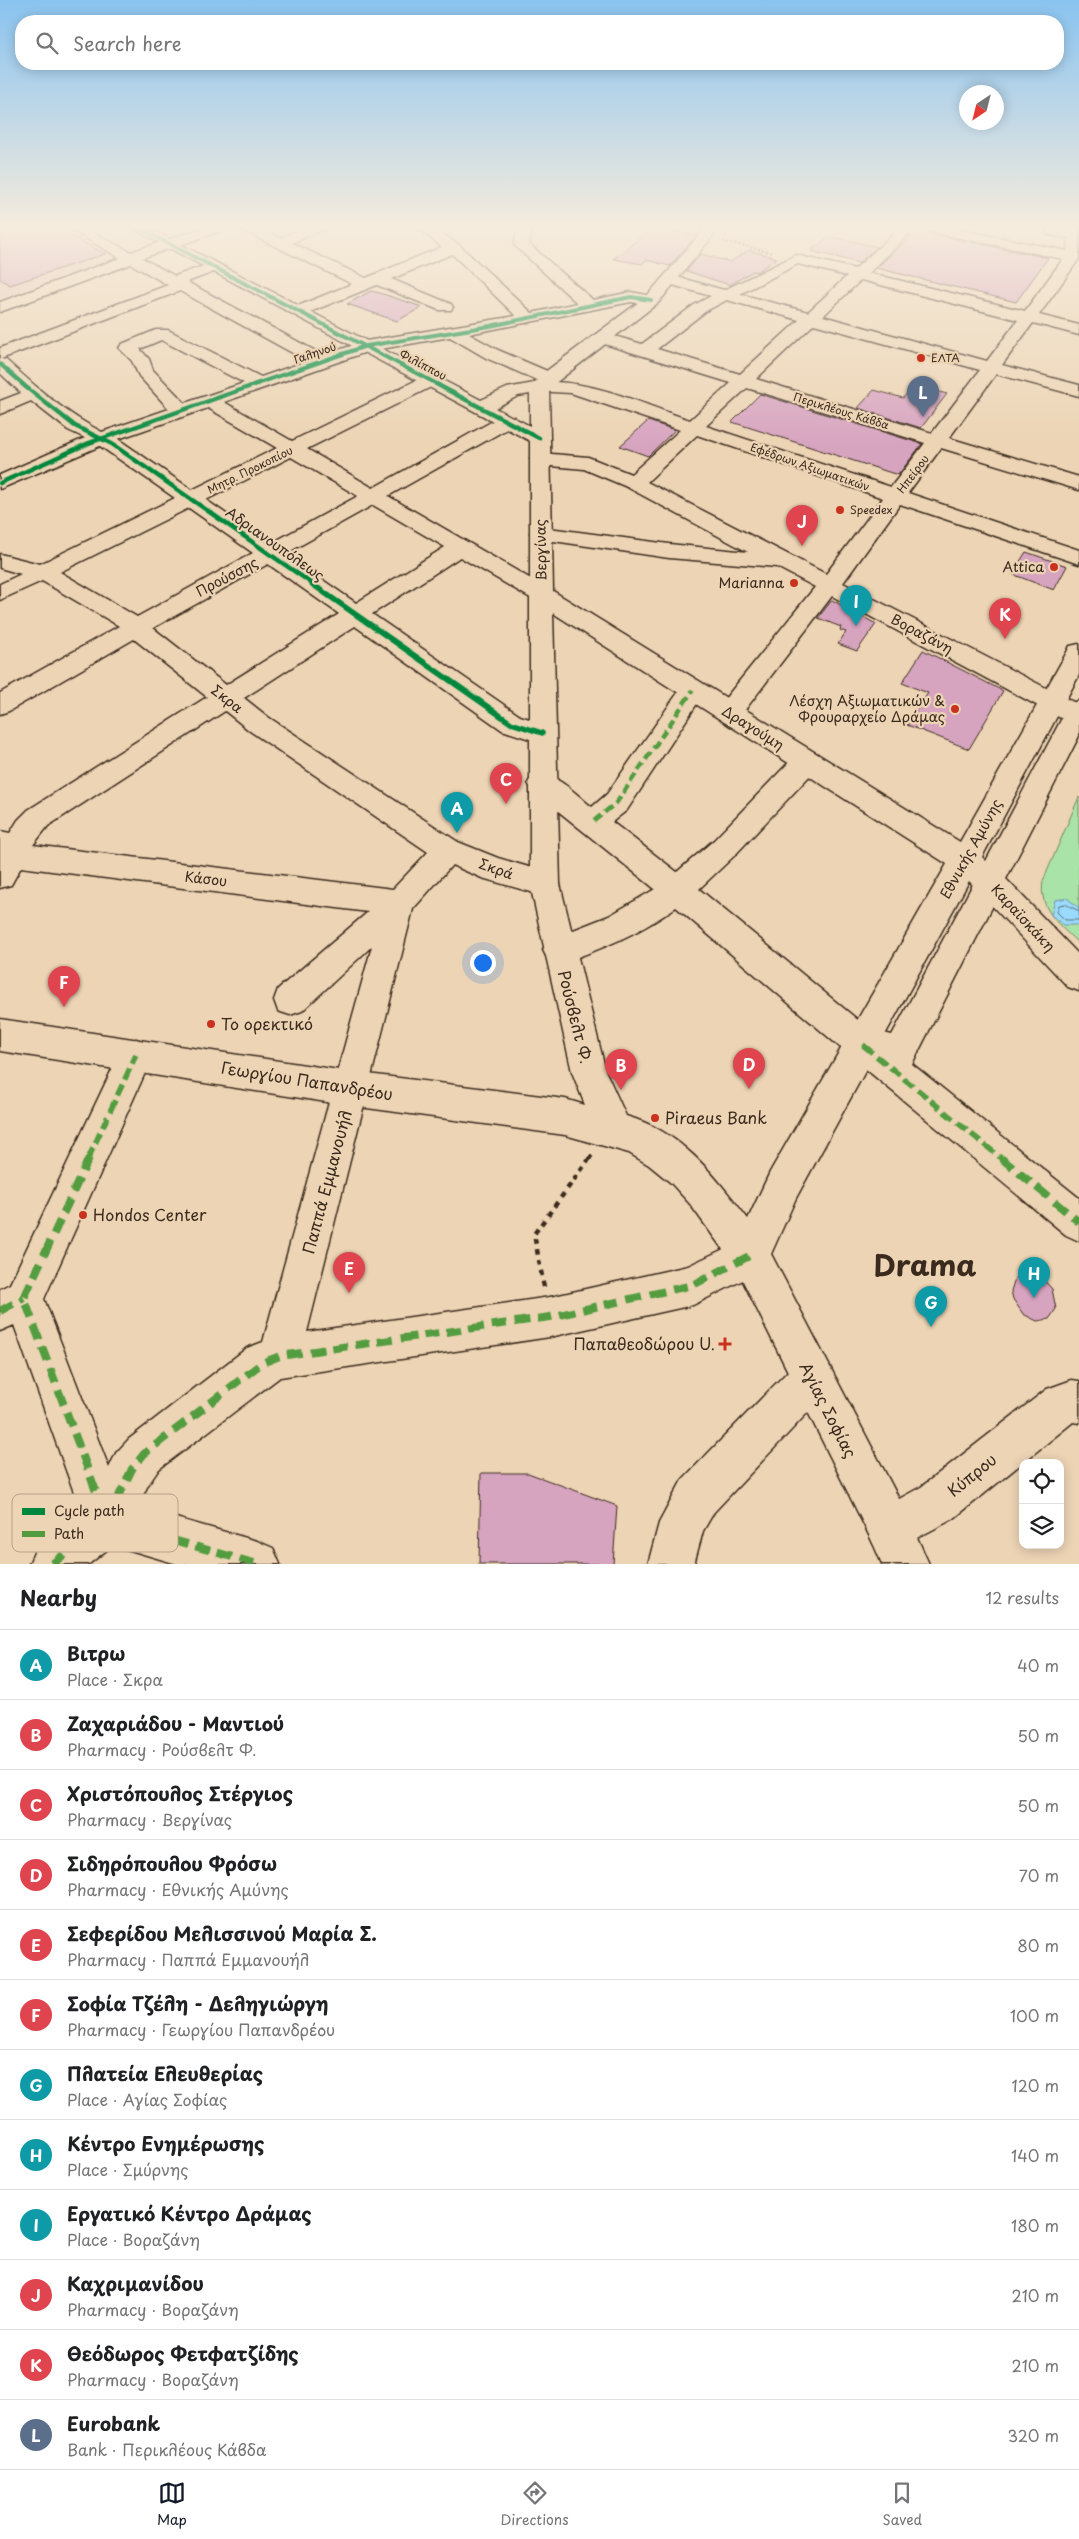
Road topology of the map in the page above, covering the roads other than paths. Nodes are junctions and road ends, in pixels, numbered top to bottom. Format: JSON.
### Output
{"nodes":[{"id":1,"x":21,"y":300,"type":"edge"},
{"id":2,"x":67,"y":300,"type":"edge"},
{"id":3,"x":138,"y":300,"type":"edge"},
{"id":4,"x":207,"y":300,"type":"edge"},
{"id":5,"x":278,"y":300,"type":"edge"},
{"id":6,"x":325,"y":300,"type":"edge"},
{"id":7,"x":425,"y":300,"type":"edge"},
{"id":8,"x":509,"y":300,"type":"edge"},
{"id":9,"x":583,"y":300,"type":"edge"},
{"id":10,"x":617,"y":300,"type":"edge"},
{"id":11,"x":651,"y":300,"type":"edge"},
{"id":12,"x":713,"y":300,"type":"edge"},
{"id":13,"x":745,"y":300,"type":"edge"},
{"id":14,"x":830,"y":300,"type":"edge"},
{"id":15,"x":960,"y":300,"type":"edge"},
{"id":16,"x":1041,"y":300,"type":"edge"},
{"id":17,"x":612,"y":301,"type":"junction"},
{"id":18,"x":590,"y":306,"type":"junction"},
{"id":19,"x":0,"y":307,"type":"edge"},
{"id":20,"x":445,"y":307,"type":"dead end"},
{"id":21,"x":299,"y":311,"type":"junction"},
{"id":22,"x":1028,"y":317,"type":"junction"},
{"id":23,"x":528,"y":318,"type":"junction"},
{"id":24,"x":811,"y":318,"type":"junction"},
{"id":25,"x":91,"y":319,"type":"junction"},
{"id":26,"x":627,"y":319,"type":"junction"},
{"id":27,"x":1079,"y":330,"type":"edge"},
{"id":28,"x":453,"y":332,"type":"junction"},
{"id":29,"x":604,"y":338,"type":"junction"},
{"id":30,"x":366,"y":346,"type":"junction"},
{"id":31,"x":644,"y":350,"type":"junction"},
{"id":32,"x":0,"y":354,"type":"edge"},
{"id":33,"x":321,"y":361,"type":"junction"},
{"id":34,"x":0,"y":364,"type":"edge"},
{"id":35,"x":991,"y":368,"type":"junction"},
{"id":36,"x":431,"y":380,"type":"junction"},
{"id":37,"x":544,"y":382,"type":"junction"},
{"id":38,"x":745,"y":382,"type":"junction"},
{"id":39,"x":259,"y":383,"type":"junction"},
{"id":40,"x":1079,"y":391,"type":"edge"},
{"id":41,"x":33,"y":394,"type":"junction"},
{"id":42,"x":210,"y":400,"type":"junction"},
{"id":43,"x":482,"y":407,"type":"junction"},
{"id":44,"x":0,"y":408,"type":"edge"},
{"id":45,"x":182,"y":410,"type":"junction"},
{"id":46,"x":507,"y":421,"type":"junction"},
{"id":47,"x":694,"y":428,"type":"junction"},
{"id":48,"x":539,"y":438,"type":"junction"},
{"id":49,"x":102,"y":439,"type":"junction"},
{"id":50,"x":937,"y":441,"type":"junction"},
{"id":51,"x":292,"y":449,"type":"junction"},
{"id":52,"x":540,"y":459,"type":"junction"},
{"id":53,"x":0,"y":483,"type":"edge"},
{"id":54,"x":634,"y":483,"type":"junction"},
{"id":55,"x":1079,"y":484,"type":"edge"},
{"id":56,"x":896,"y":496,"type":"junction"},
{"id":57,"x":374,"y":498,"type":"junction"},
{"id":58,"x":190,"y":500,"type":"junction"},
{"id":59,"x":541,"y":533,"type":"junction"},
{"id":60,"x":459,"y":548,"type":"junction"},
{"id":61,"x":268,"y":555,"type":"junction"},
{"id":62,"x":1079,"y":557,"type":"edge"},
{"id":63,"x":0,"y":561,"type":"edge"},
{"id":64,"x":785,"y":562,"type":"junction"},
{"id":65,"x":42,"y":572,"type":"junction"},
{"id":66,"x":829,"y":585,"type":"junction"},
{"id":67,"x":0,"y":593,"type":"edge"},
{"id":68,"x":542,"y":595,"type":"junction"},
{"id":69,"x":354,"y":616,"type":"junction"},
{"id":70,"x":135,"y":626,"type":"junction"},
{"id":71,"x":1079,"y":652,"type":"edge"},
{"id":72,"x":693,"y":690,"type":"junction"},
{"id":73,"x":226,"y":699,"type":"junction"},
{"id":74,"x":1052,"y":702,"type":"junction"},
{"id":75,"x":0,"y":705,"type":"edge"},
{"id":76,"x":729,"y":712,"type":"junction"},
{"id":77,"x":1078,"y":712,"type":"edge"},
{"id":78,"x":542,"y":732,"type":"junction"},
{"id":79,"x":807,"y":761,"type":"junction"},
{"id":80,"x":542,"y":783,"type":"junction"},
{"id":81,"x":594,"y":821,"type":"junction"},
{"id":82,"x":448,"y":850,"type":"junction"},
{"id":83,"x":4,"y":857,"type":"edge"},
{"id":84,"x":965,"y":860,"type":"junction"},
{"id":85,"x":990,"y":882,"type":"junction"},
{"id":86,"x":545,"y":884,"type":"junction"},
{"id":87,"x":677,"y":889,"type":"junction"},
{"id":88,"x":399,"y":903,"type":"junction"},
{"id":89,"x":558,"y":950,"type":"junction"},
{"id":90,"x":1078,"y":977,"type":"edge"},
{"id":91,"x":290,"y":1000,"type":"dead end"},
{"id":92,"x":0,"y":1035,"type":"edge"},
{"id":93,"x":862,"y":1045,"type":"junction"},
{"id":94,"x":136,"y":1055,"type":"junction"},
{"id":95,"x":352,"y":1088,"type":"junction"},
{"id":96,"x":613,"y":1129,"type":"junction"},
{"id":97,"x":1079,"y":1222,"type":"edge"},
{"id":98,"x":751,"y":1255,"type":"junction"},
{"id":99,"x":12,"y":1305,"type":"edge"},
{"id":100,"x":280,"y":1356,"type":"junction"},
{"id":101,"x":812,"y":1378,"type":"junction"},
{"id":102,"x":1077,"y":1402,"type":"edge"},
{"id":103,"x":95,"y":1494,"type":"edge"},
{"id":104,"x":120,"y":1494,"type":"edge"},
{"id":105,"x":178,"y":1541,"type":"edge"},
{"id":106,"x":898,"y":1547,"type":"edge"},
{"id":107,"x":67,"y":1552,"type":"edge"},
{"id":108,"x":52,"y":1564,"type":"edge"},
{"id":109,"x":258,"y":1564,"type":"edge"},
{"id":110,"x":671,"y":1564,"type":"edge"}],
"edges":[{"from":1,"to":19,"type":"street"},
{"from":2,"to":25,"type":"street"},
{"from":3,"to":25,"type":"street"},
{"from":4,"to":33,"type":"street"},
{"from":5,"to":21,"type":"street","name":"Φιλίππου"},
{"from":6,"to":21,"type":"street"},
{"from":7,"to":20,"type":"street"},
{"from":8,"to":23,"type":"street"},
{"from":9,"to":18,"type":"street"},
{"from":10,"to":17,"type":"street","name":"Γαληνού"},
{"from":11,"to":26,"type":"street"},
{"from":12,"to":31,"type":"street"},
{"from":13,"to":24,"type":"street"},
{"from":14,"to":24,"type":"street"},
{"from":15,"to":22,"type":"street"},
{"from":16,"to":22,"type":"street","name":"Ηπείρου"},
{"from":17,"to":18,"type":"street","name":"Γαληνού"},
{"from":17,"to":26,"type":"street"},
{"from":18,"to":23,"type":"street","name":"Γαληνού"},
{"from":21,"to":30,"type":"street","name":"Φιλίππου"},
{"from":22,"to":27,"type":"street"},
{"from":22,"to":35,"type":"street","name":"Ηπείρου"},
{"from":23,"to":28,"type":"street","name":"Γαληνού"},
{"from":24,"to":35,"type":"street"},
{"from":24,"to":38,"type":"street"},
{"from":25,"to":32,"type":"street"},
{"from":26,"to":29,"type":"street"},
{"from":28,"to":30,"type":"street","name":"Γαληνού"},
{"from":28,"to":37,"type":"street"},
{"from":29,"to":31,"type":"street","name":"Περικλέους Κάβδα"},
{"from":29,"to":37,"type":"street"},
{"from":30,"to":33,"type":"street","name":"Γαληνού"},
{"from":30,"to":36,"type":"street","name":"Φιλίππου"},
{"from":31,"to":38,"type":"street","name":"Περικλέους Κάβδα"},
{"from":33,"to":39,"type":"street","name":"Γαληνού"},
{"from":34,"to":41,"type":"street","name":"Αδριανουπόλεως"},
{"from":35,"to":40,"type":"street"},
{"from":35,"to":50,"type":"street","name":"Ηπείρου"},
{"from":36,"to":43,"type":"street","name":"Φιλίππου"},
{"from":36,"to":51,"type":"street","name":"Μητρ. Προκοπίου"},
{"from":37,"to":43,"type":"street"},
{"from":37,"to":47,"type":"street","name":"Εφέδρων Αξιωματικών"},
{"from":37,"to":48,"type":"street","name":"Βεργίνας"},
{"from":38,"to":47,"type":"street"},
{"from":38,"to":50,"type":"street","name":"Περικλέους Κάβδα"},
{"from":39,"to":42,"type":"street","name":"Γαληνού"},
{"from":39,"to":45,"type":"street"},
{"from":41,"to":44,"type":"street"},
{"from":41,"to":49,"type":"street","name":"Αδριανουπόλεως"},
{"from":42,"to":45,"type":"street","name":"Γαληνού"},
{"from":42,"to":51,"type":"street","name":"Δραγούμη"},
{"from":43,"to":46,"type":"street","name":"Φιλίππου"},
{"from":45,"to":49,"type":"street","name":"Γαληνού"},
{"from":46,"to":48,"type":"street","name":"Φιλίππου"},
{"from":46,"to":57,"type":"street","name":"Προύσσης"},
{"from":47,"to":54,"type":"street"},
{"from":47,"to":56,"type":"street","name":"Εφέδρων Αξιωματικών"},
{"from":48,"to":52,"type":"street","name":"Βεργίνας"},
{"from":49,"to":53,"type":"street","name":"Γαληνού"},
{"from":49,"to":58,"type":"street","name":"Αδριανουπόλεως"},
{"from":50,"to":55,"type":"street","name":"Περικλέους Κάβδα"},
{"from":50,"to":56,"type":"street","name":"Ηπείρου"},
{"from":51,"to":57,"type":"street","name":"Δραγούμη"},
{"from":51,"to":58,"type":"street","name":"Μητρ. Προκοπίου"},
{"from":52,"to":54,"type":"street","name":"Βοραζάνη"},
{"from":52,"to":59,"type":"street","name":"Βεργίνας"},
{"from":54,"to":64,"type":"street","name":"Βοραζάνη"},
{"from":56,"to":62,"type":"street","name":"Εφέδρων Αξιωματικών"},
{"from":56,"to":66,"type":"street","name":"Ηπείρου"},
{"from":57,"to":60,"type":"street","name":"Δραγούμη"},
{"from":57,"to":61,"type":"street","name":"Προύσσης"},
{"from":58,"to":61,"type":"street","name":"Αδριανουπόλεως"},
{"from":58,"to":65,"type":"street","name":"Μητρ. Προκοπίου"},
{"from":59,"to":64,"type":"street"},
{"from":59,"to":68,"type":"street","name":"Βεργίνας"},
{"from":60,"to":68,"type":"street","name":"Δραγούμη"},
{"from":60,"to":69,"type":"street","name":"Κάσου"},
{"from":61,"to":69,"type":"street","name":"Αδριανουπόλεως"},
{"from":61,"to":70,"type":"street","name":"Προύσσης"},
{"from":63,"to":65,"type":"street","name":"Σκρα"},
{"from":64,"to":66,"type":"street","name":"Βοραζάνη"},
{"from":65,"to":67,"type":"street","name":"Μητρ. Προκοπίου"},
{"from":65,"to":70,"type":"street","name":"Σκρα"},
{"from":66,"to":74,"type":"street","name":"Βοραζάνη"},
{"from":66,"to":76,"type":"street","name":"Ηπείρου"},
{"from":68,"to":72,"type":"street","name":"Δραγούμη"},
{"from":68,"to":78,"type":"street","name":"Βεργίνας"},
{"from":69,"to":73,"type":"street","name":"Κάσου"},
{"from":69,"to":78,"type":"street","name":"Αδριανουπόλεως"},
{"from":70,"to":73,"type":"street","name":"Σκρα"},
{"from":70,"to":75,"type":"street","name":"Προύσσης"},
{"from":71,"to":74,"type":"street","name":"Εθνικής Αμύνης"},
{"from":72,"to":76,"type":"street","name":"Δραγούμη"},
{"from":72,"to":81,"type":"street"},
{"from":73,"to":82,"type":"street","name":"Σκρα"},
{"from":73,"to":83,"type":"street","name":"Κάσου"},
{"from":74,"to":77,"type":"street","name":"Βοραζάνη"},
{"from":74,"to":84,"type":"street","name":"Εθνικής Αμύνης"},
{"from":76,"to":79,"type":"street","name":"Δραγούμη"},
{"from":77,"to":85,"type":"street"},
{"from":78,"to":80,"type":"street","name":"Βεργίνας"},
{"from":79,"to":84,"type":"street","name":"Δραγούμη"},
{"from":79,"to":87,"type":"street"},
{"from":80,"to":81,"type":"street"},
{"from":80,"to":86,"type":"street","name":"Βεργίνας"},
{"from":81,"to":87,"type":"street"},
{"from":82,"to":86,"type":"street","name":"Σκρά"},
{"from":82,"to":88,"type":"street","name":"Παππά Εμμανουήλ"},
{"from":83,"to":88,"type":"street","name":"Κάσου"},
{"from":84,"to":85,"type":"street","name":"Καραϊσκάκη"},
{"from":84,"to":93,"type":"street","name":"Εθνικής Αμύνης"},
{"from":85,"to":90,"type":"street","name":"Καραϊσκάκη"},
{"from":85,"to":93,"type":"street"},
{"from":86,"to":89,"type":"street","name":"Βεργίνας"},
{"from":87,"to":89,"type":"street"},
{"from":87,"to":93,"type":"street"},
{"from":88,"to":91,"type":"street"},
{"from":88,"to":95,"type":"street","name":"Παππά Εμμανουήλ"},
{"from":89,"to":96,"type":"street","name":"Ρούσβελτ Φ."},
{"from":92,"to":94,"type":"street","name":"Γεωργίου Παπανδρέου"},
{"from":93,"to":97,"type":"street"},
{"from":93,"to":98,"type":"street","name":"Εθνικής Αμύνης"},
{"from":94,"to":95,"type":"street","name":"Γεωργίου Παπανδρέου"},
{"from":94,"to":99,"type":"street"},
{"from":95,"to":96,"type":"street","name":"Γεωργίου Παπανδρέου"},
{"from":95,"to":100,"type":"street","name":"Παππά Εμμανουήλ"},
{"from":96,"to":98,"type":"street"},
{"from":98,"to":100,"type":"street"},
{"from":98,"to":101,"type":"street","name":"Αγίας Σοφίας"},
{"from":99,"to":103,"type":"street"},
{"from":100,"to":104,"type":"street"},
{"from":101,"to":106,"type":"street","name":"Αγίας Σοφίας"},
{"from":101,"to":110,"type":"street"},
{"from":102,"to":106,"type":"street","name":"Κύπρου"},
{"from":105,"to":109,"type":"street"},
{"from":107,"to":108,"type":"street"}]}
